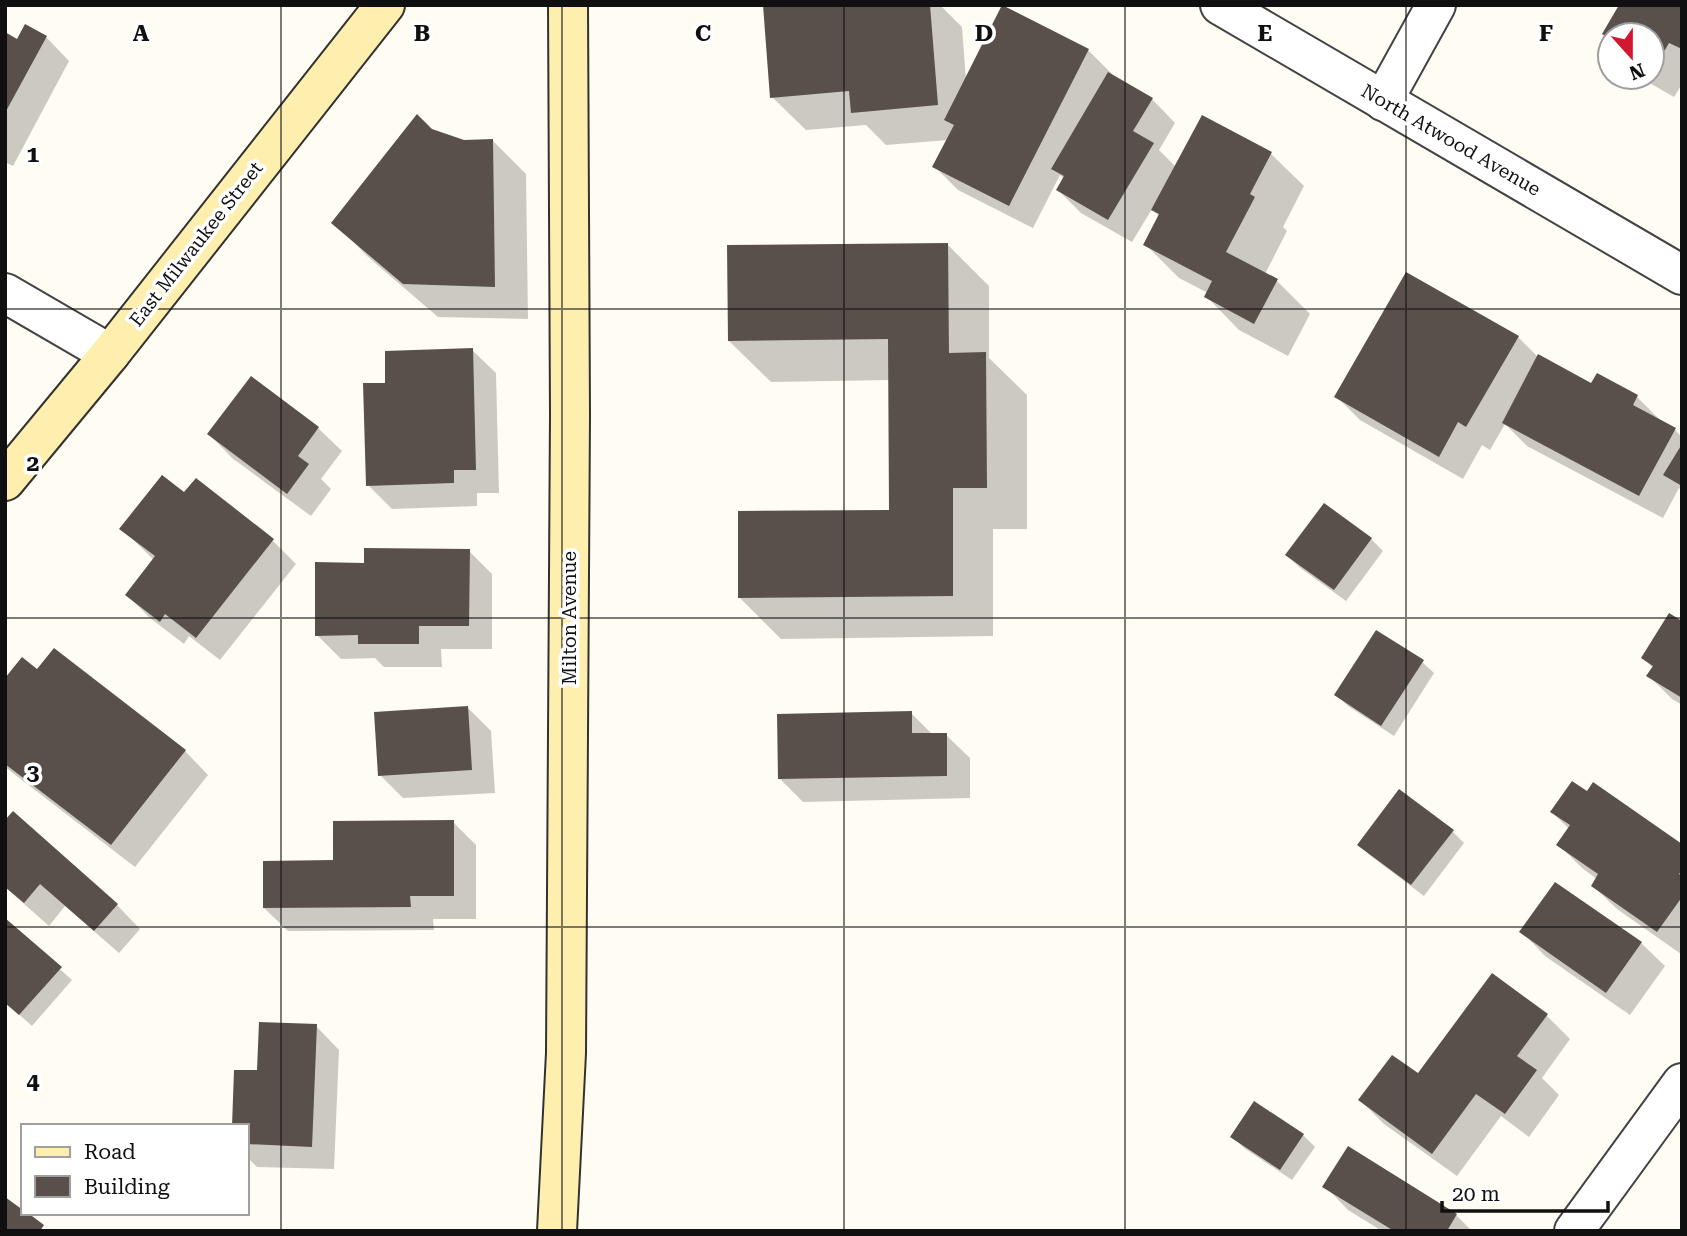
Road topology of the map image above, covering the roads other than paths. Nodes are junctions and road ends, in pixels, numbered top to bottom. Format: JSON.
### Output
{"nodes":[{"id":1,"x":384,"y":5,"type":"edge"},
{"id":2,"x":1220,"y":5,"type":"edge"},
{"id":3,"x":1436,"y":5,"type":"edge"},
{"id":4,"x":566,"y":7,"type":"edge"},
{"id":5,"x":1383,"y":101,"type":"junction"},
{"id":6,"x":1682,"y":275,"type":"edge"},
{"id":7,"x":5,"y":293,"type":"edge"},
{"id":8,"x":110,"y":354,"type":"junction"},
{"id":9,"x":5,"y":481,"type":"edge"},
{"id":10,"x":1682,"y":1083,"type":"edge"},
{"id":11,"x":556,"y":1231,"type":"edge"},
{"id":12,"x":1574,"y":1231,"type":"edge"}],
"edges":[{"from":1,"to":8,"type":"main road","name":"East Milwaukee Street"},
{"from":2,"to":5,"type":"street","name":"North Atwood Avenue"},
{"from":3,"to":5,"type":"street"},
{"from":4,"to":11,"type":"main road","name":"Milton Avenue"},
{"from":5,"to":6,"type":"street","name":"North Atwood Avenue"},
{"from":7,"to":8,"type":"street"},
{"from":8,"to":9,"type":"main road","name":"East Milwaukee Street"},
{"from":10,"to":12,"type":"street"}]}
